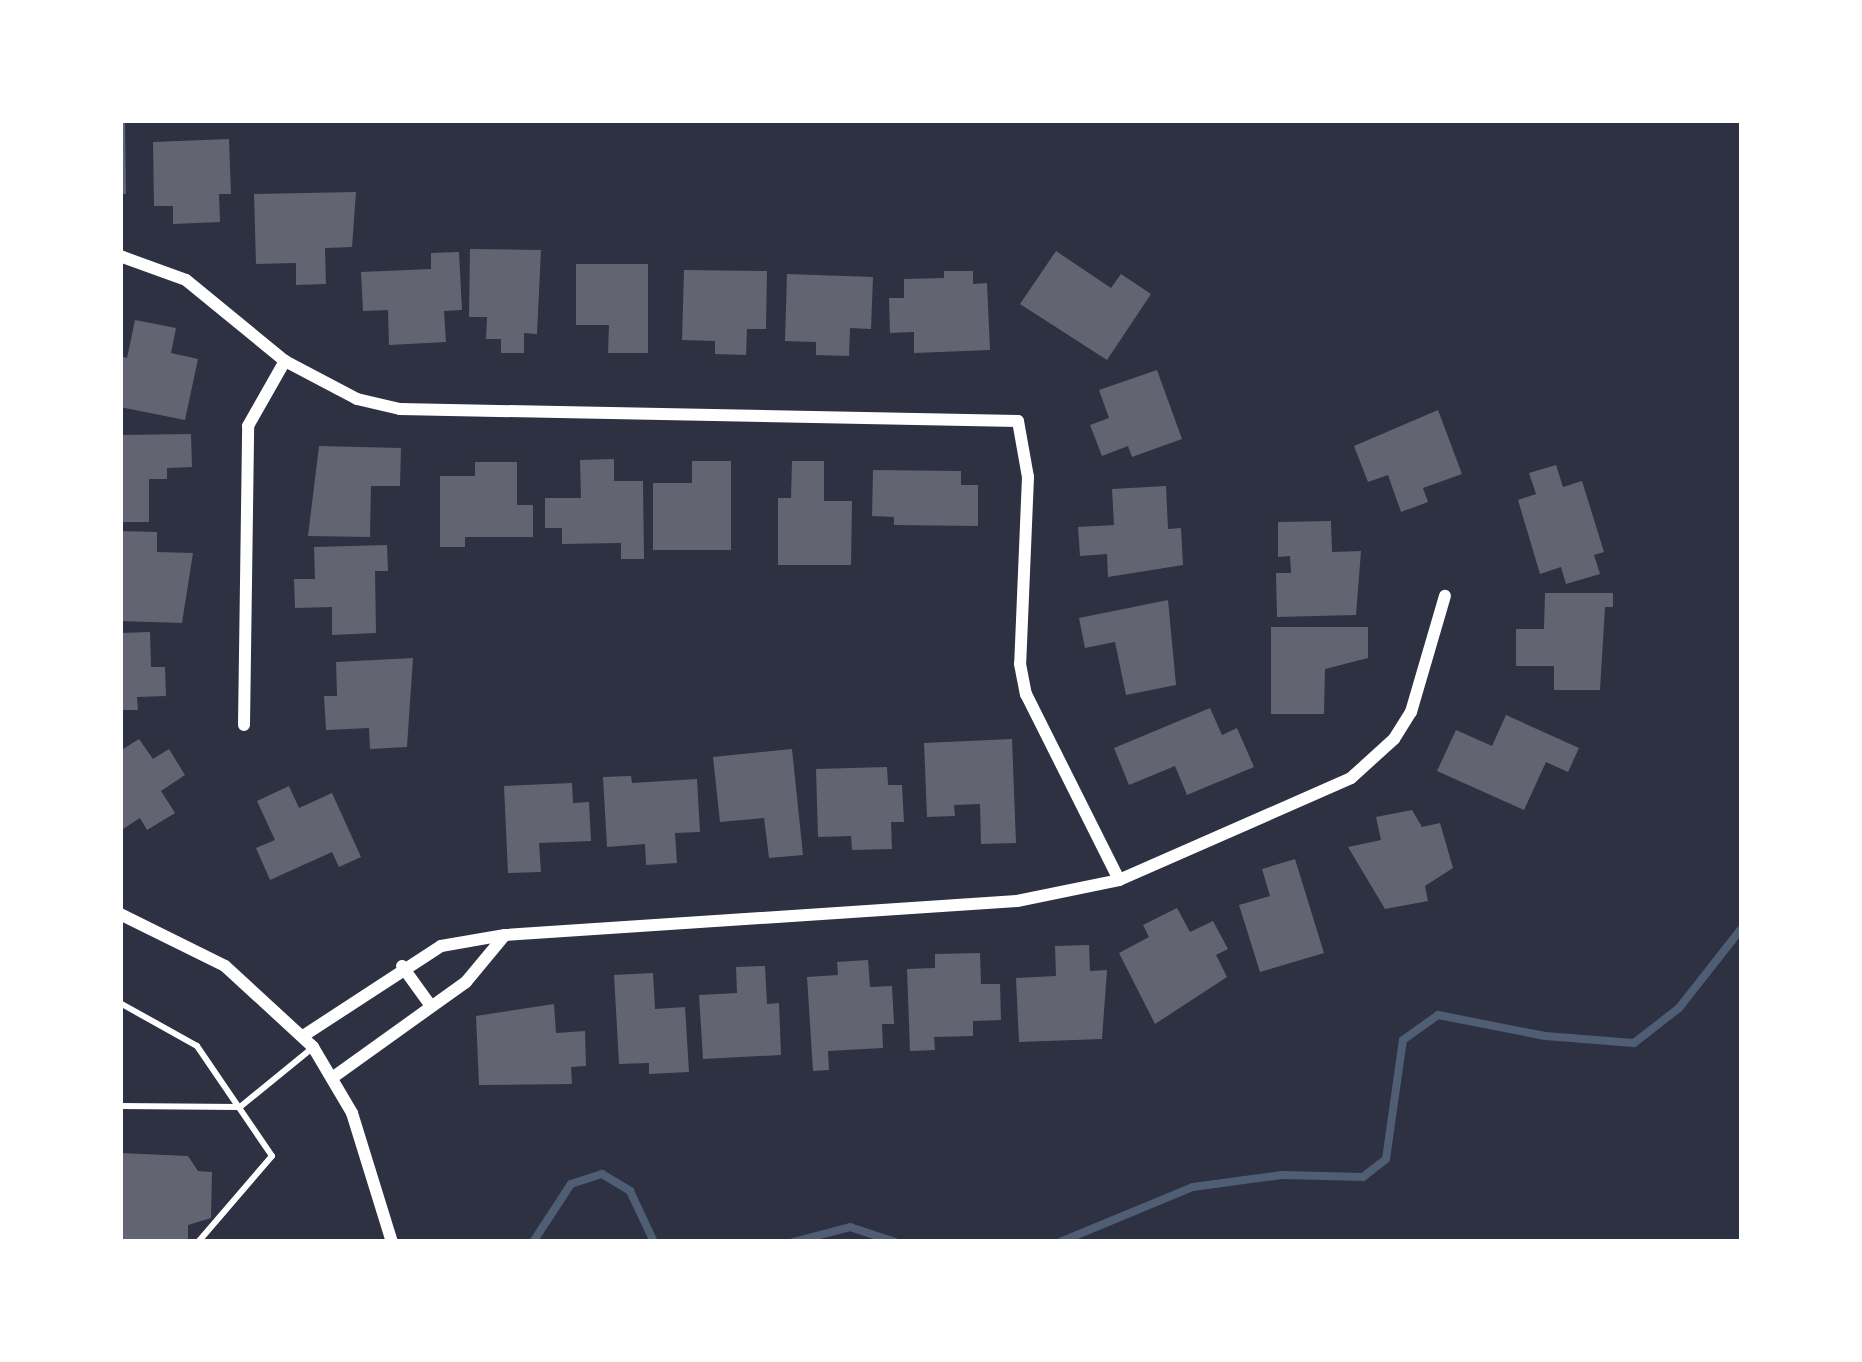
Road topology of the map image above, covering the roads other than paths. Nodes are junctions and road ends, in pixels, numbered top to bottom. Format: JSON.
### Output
{"nodes":[{"id":1,"x":120,"y":256,"type":"edge"},
{"id":2,"x":285,"y":361,"type":"junction"},
{"id":3,"x":1445,"y":596,"type":"dead end"},
{"id":4,"x":244,"y":725,"type":"dead end"},
{"id":5,"x":1118,"y":880,"type":"junction"},
{"id":6,"x":120,"y":914,"type":"edge"},
{"id":7,"x":506,"y":935,"type":"junction"},
{"id":8,"x":402,"y":966,"type":"junction"},
{"id":9,"x":120,"y":1003,"type":"edge"},
{"id":10,"x":431,"y":1006,"type":"junction"},
{"id":11,"x":308,"y":1042,"type":"junction"},
{"id":12,"x":332,"y":1078,"type":"junction"},
{"id":13,"x":120,"y":1106,"type":"edge"},
{"id":14,"x":240,"y":1107,"type":"junction"},
{"id":15,"x":199,"y":1242,"type":"edge"},
{"id":16,"x":392,"y":1242,"type":"edge"}],
"edges":[{"from":1,"to":2,"type":"street"},
{"from":2,"to":4,"type":"street"},
{"from":2,"to":5,"type":"street"},
{"from":3,"to":5,"type":"street"},
{"from":5,"to":7,"type":"street"},
{"from":6,"to":11,"type":"street"},
{"from":7,"to":8,"type":"street"},
{"from":7,"to":10,"type":"street"},
{"from":8,"to":10,"type":"street"},
{"from":8,"to":11,"type":"street"},
{"from":9,"to":14,"type":"lane"},
{"from":10,"to":12,"type":"street"},
{"from":11,"to":12,"type":"street"},
{"from":11,"to":14,"type":"lane"},
{"from":12,"to":16,"type":"street"},
{"from":13,"to":14,"type":"lane"},
{"from":14,"to":15,"type":"lane"}]}
